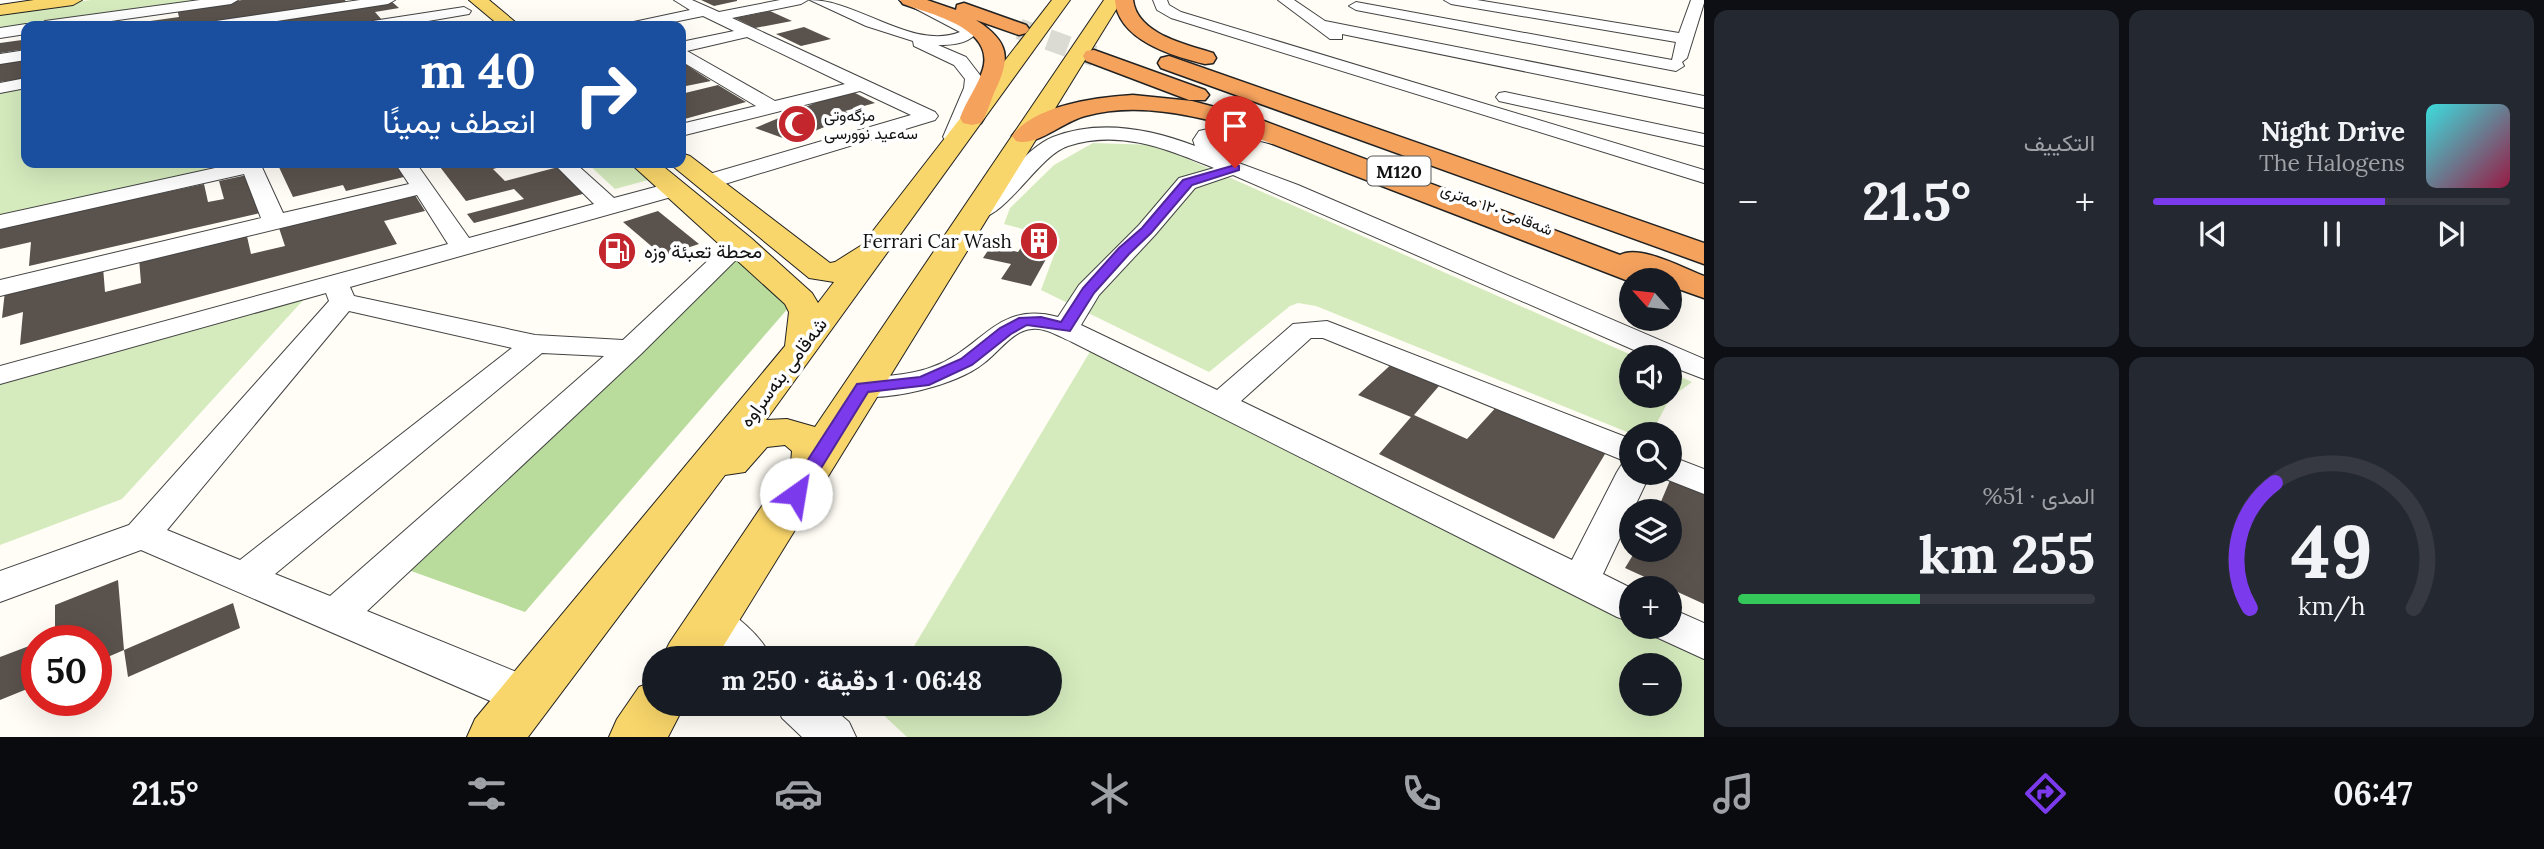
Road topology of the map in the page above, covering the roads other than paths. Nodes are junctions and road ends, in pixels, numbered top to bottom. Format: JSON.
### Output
{"nodes":[{"id":1,"x":30,"y":0,"type":"edge"},
{"id":2,"x":73,"y":0,"type":"edge"},
{"id":3,"x":231,"y":0,"type":"edge"},
{"id":4,"x":388,"y":0,"type":"edge"},
{"id":5,"x":394,"y":0,"type":"edge"},
{"id":6,"x":681,"y":0,"type":"edge"},
{"id":7,"x":801,"y":0,"type":"edge"},
{"id":8,"x":817,"y":0,"type":"edge"},
{"id":9,"x":907,"y":0,"type":"edge"},
{"id":10,"x":939,"y":0,"type":"edge"},
{"id":11,"x":989,"y":0,"type":"edge"},
{"id":12,"x":1113,"y":0,"type":"edge"},
{"id":13,"x":1124,"y":0,"type":"edge"},
{"id":14,"x":1160,"y":0,"type":"edge"},
{"id":15,"x":1284,"y":0,"type":"edge"},
{"id":16,"x":1451,"y":0,"type":"edge"},
{"id":17,"x":1693,"y":2,"type":"edge"},
{"id":18,"x":1356,"y":3,"type":"edge"},
{"id":19,"x":0,"y":4,"type":"edge"},
{"id":20,"x":464,"y":4,"type":"edge"},
{"id":21,"x":0,"y":10,"type":"edge"},
{"id":22,"x":712,"y":14,"type":"junction"},
{"id":23,"x":1037,"y":14,"type":"edge"},
{"id":24,"x":869,"y":20,"type":"junction"},
{"id":25,"x":120,"y":21,"type":"edge"},
{"id":26,"x":249,"y":21,"type":"edge"},
{"id":27,"x":415,"y":21,"type":"edge"},
{"id":28,"x":422,"y":21,"type":"edge"},
{"id":29,"x":478,"y":21,"type":"edge"},
{"id":30,"x":500,"y":21,"type":"edge"},
{"id":31,"x":666,"y":21,"type":"edge"},
{"id":32,"x":21,"y":30,"type":"edge"},
{"id":33,"x":749,"y":32,"type":"junction"},
{"id":34,"x":1356,"y":32,"type":"junction"},
{"id":35,"x":0,"y":33,"type":"edge"},
{"id":36,"x":1684,"y":39,"type":"junction"},
{"id":37,"x":686,"y":46,"type":"edge"},
{"id":38,"x":21,"y":56,"type":"edge"},
{"id":39,"x":686,"y":57,"type":"edge"},
{"id":40,"x":0,"y":59,"type":"edge"},
{"id":41,"x":1358,"y":63,"type":"junction"},
{"id":42,"x":1676,"y":66,"type":"junction"},
{"id":43,"x":21,"y":84,"type":"edge"},
{"id":44,"x":861,"y":85,"type":"junction"},
{"id":45,"x":0,"y":88,"type":"edge"},
{"id":46,"x":1666,"y":95,"type":"junction"},
{"id":47,"x":1704,"y":102,"type":"edge"},
{"id":48,"x":772,"y":107,"type":"junction"},
{"id":49,"x":972,"y":118,"type":"junction"},
{"id":50,"x":686,"y":129,"type":"edge"},
{"id":51,"x":1026,"y":136,"type":"junction"},
{"id":52,"x":1704,"y":140,"type":"edge"},
{"id":53,"x":949,"y":148,"type":"junction"},
{"id":54,"x":1510,"y":159,"type":"dead end"},
{"id":55,"x":238,"y":168,"type":"edge"},
{"id":56,"x":252,"y":168,"type":"edge"},
{"id":57,"x":410,"y":168,"type":"edge"},
{"id":58,"x":568,"y":168,"type":"edge"},
{"id":59,"x":657,"y":168,"type":"edge"},
{"id":60,"x":1235,"y":168,"type":"junction"},
{"id":61,"x":1381,"y":174,"type":"junction"},
{"id":62,"x":677,"y":175,"type":"edge"},
{"id":63,"x":1704,"y":177,"type":"edge"},
{"id":64,"x":707,"y":182,"type":"junction"},
{"id":65,"x":424,"y":187,"type":"junction"},
{"id":66,"x":1290,"y":190,"type":"junction"},
{"id":67,"x":610,"y":207,"type":"junction"},
{"id":68,"x":975,"y":215,"type":"junction"},
{"id":69,"x":0,"y":222,"type":"edge"},
{"id":70,"x":275,"y":223,"type":"junction"},
{"id":71,"x":880,"y":243,"type":"junction"},
{"id":72,"x":740,"y":244,"type":"junction"},
{"id":73,"x":463,"y":247,"type":"junction"},
{"id":74,"x":1704,"y":254,"type":"edge"},
{"id":75,"x":1625,"y":268,"type":"edge"},
{"id":76,"x":824,"y":273,"type":"junction"},
{"id":77,"x":0,"y":288,"type":"edge"},
{"id":78,"x":1704,"y":288,"type":"edge"},
{"id":79,"x":789,"y":289,"type":"junction"},
{"id":80,"x":1682,"y":290,"type":"edge"},
{"id":81,"x":339,"y":292,"type":"junction"},
{"id":82,"x":1704,"y":299,"type":"edge"},
{"id":83,"x":1065,"y":328,"type":"junction"},
{"id":84,"x":535,"y":344,"type":"junction"},
{"id":85,"x":803,"y":347,"type":"junction"},
{"id":86,"x":630,"y":349,"type":"junction"},
{"id":87,"x":1704,"y":370,"type":"edge"},
{"id":88,"x":0,"y":375,"type":"edge"},
{"id":89,"x":862,"y":388,"type":"junction"},
{"id":90,"x":1219,"y":404,"type":"junction"},
{"id":91,"x":1619,"y":447,"type":"edge"},
{"id":92,"x":810,"y":473,"type":"junction"},
{"id":93,"x":1682,"y":473,"type":"edge"},
{"id":94,"x":1704,"y":482,"type":"edge"},
{"id":95,"x":1628,"y":485,"type":"edge"},
{"id":96,"x":142,"y":535,"type":"junction"},
{"id":97,"x":651,"y":543,"type":"junction"},
{"id":98,"x":244,"y":578,"type":"junction"},
{"id":99,"x":1580,"y":581,"type":"junction"},
{"id":100,"x":0,"y":587,"type":"edge"},
{"id":101,"x":1619,"y":600,"type":"edge"},
{"id":102,"x":336,"y":615,"type":"junction"},
{"id":103,"x":712,"y":621,"type":"junction"},
{"id":104,"x":1682,"y":631,"type":"edge"},
{"id":105,"x":1704,"y":642,"type":"edge"},
{"id":106,"x":696,"y":646,"type":"edge"},
{"id":107,"x":738,"y":646,"type":"edge"},
{"id":108,"x":526,"y":696,"type":"junction"},
{"id":109,"x":651,"y":716,"type":"edge"},
{"id":110,"x":811,"y":716,"type":"edge"},
{"id":111,"x":495,"y":737,"type":"edge"},
{"id":112,"x":637,"y":737,"type":"edge"},
{"id":113,"x":833,"y":737,"type":"edge"}],
"edges":[{"from":1,"to":19,"type":"main road"},
{"from":2,"to":21,"type":"main road"},
{"from":3,"to":25,"type":"street"},
{"from":4,"to":26,"type":"street"},
{"from":5,"to":27,"type":"street"},
{"from":6,"to":22,"type":"street"},
{"from":7,"to":22,"type":"street"},
{"from":8,"to":24,"type":"street"},
{"from":9,"to":24,"type":"street"},
{"from":9,"to":49,"type":"highway"},
{"from":10,"to":23,"type":"highway"},
{"from":11,"to":23,"type":"highway"},
{"from":12,"to":51,"type":"main road"},
{"from":13,"to":54,"type":"highway"},
{"from":14,"to":41,"type":"street"},
{"from":15,"to":34,"type":"street"},
{"from":16,"to":36,"type":"street"},
{"from":17,"to":36,"type":"street"},
{"from":18,"to":34,"type":"street"},
{"from":18,"to":42,"type":"street"},
{"from":20,"to":28,"type":"street"},
{"from":20,"to":29,"type":"main road"},
{"from":20,"to":30,"type":"main road"},
{"from":22,"to":31,"type":"street"},
{"from":22,"to":33,"type":"street"},
{"from":23,"to":49,"type":"main road","name":"شەقامی بنەسراوە"},
{"from":24,"to":53,"type":"street"},
{"from":32,"to":35,"type":"street"},
{"from":33,"to":37,"type":"street"},
{"from":33,"to":44,"type":"street"},
{"from":34,"to":46,"type":"street"},
{"from":36,"to":42,"type":"street"},
{"from":38,"to":40,"type":"street"},
{"from":39,"to":48,"type":"street"},
{"from":41,"to":52,"type":"street"},
{"from":41,"to":63,"type":"street"},
{"from":42,"to":46,"type":"street"},
{"from":43,"to":45,"type":"street"},
{"from":44,"to":48,"type":"street"},
{"from":44,"to":64,"type":"street"},
{"from":46,"to":47,"type":"street"},
{"from":48,"to":50,"type":"street"},
{"from":49,"to":53,"type":"main road","name":"شەقامی بنەسراوە"},
{"from":51,"to":61,"type":"highway"},
{"from":51,"to":68,"type":"main road"},
{"from":53,"to":71,"type":"main road","name":"شەقامی بنەسراوە"},
{"from":55,"to":69,"type":"street"},
{"from":56,"to":70,"type":"street"},
{"from":57,"to":65,"type":"street"},
{"from":58,"to":67,"type":"street"},
{"from":59,"to":62,"type":"main road"},
{"from":60,"to":66,"type":"street"},
{"from":60,"to":68,"type":"street"},
{"from":60,"to":83,"type":"street"},
{"from":61,"to":66,"type":"street"},
{"from":61,"to":75,"type":"highway"},
{"from":62,"to":64,"type":"main road"},
{"from":62,"to":67,"type":"street"},
{"from":62,"to":72,"type":"main road"},
{"from":64,"to":76,"type":"main road"},
{"from":65,"to":70,"type":"street"},
{"from":65,"to":73,"type":"street"},
{"from":66,"to":87,"type":"street"},
{"from":67,"to":73,"type":"street"},
{"from":68,"to":89,"type":"main road"},
{"from":70,"to":77,"type":"street"},
{"from":71,"to":76,"type":"main road"},
{"from":71,"to":85,"type":"main road","name":"شەقامی بنەسراوە"},
{"from":72,"to":79,"type":"main road"},
{"from":72,"to":86,"type":"street"},
{"from":73,"to":81,"type":"street"},
{"from":74,"to":78,"type":"highway","name":"شەقامی ١٢٠ مەتری","number":"M120"},
{"from":76,"to":79,"type":"main road"},
{"from":79,"to":85,"type":"main road"},
{"from":80,"to":82,"type":"highway"},
{"from":81,"to":84,"type":"street"},
{"from":81,"to":88,"type":"street"},
{"from":81,"to":96,"type":"street"},
{"from":83,"to":89,"type":"street"},
{"from":83,"to":90,"type":"street"},
{"from":84,"to":86,"type":"street"},
{"from":84,"to":98,"type":"street"},
{"from":85,"to":97,"type":"main road","name":"شەقامی بنەسراوە"},
{"from":86,"to":102,"type":"street"},
{"from":89,"to":92,"type":"main road"},
{"from":90,"to":91,"type":"street"},
{"from":90,"to":99,"type":"street"},
{"from":92,"to":97,"type":"main road"},
{"from":92,"to":103,"type":"main road"},
{"from":93,"to":94,"type":"street"},
{"from":95,"to":99,"type":"street"},
{"from":96,"to":98,"type":"street"},
{"from":96,"to":100,"type":"street"},
{"from":97,"to":108,"type":"main road","name":"شەقامی بنەسراوە"},
{"from":98,"to":102,"type":"street"},
{"from":99,"to":101,"type":"street"},
{"from":102,"to":108,"type":"street"},
{"from":103,"to":106,"type":"main road"},
{"from":103,"to":107,"type":"street"},
{"from":104,"to":105,"type":"street"},
{"from":108,"to":111,"type":"main road","name":"شەقامی بنەسراوە"},
{"from":109,"to":112,"type":"main road"},
{"from":110,"to":113,"type":"street"}]}
